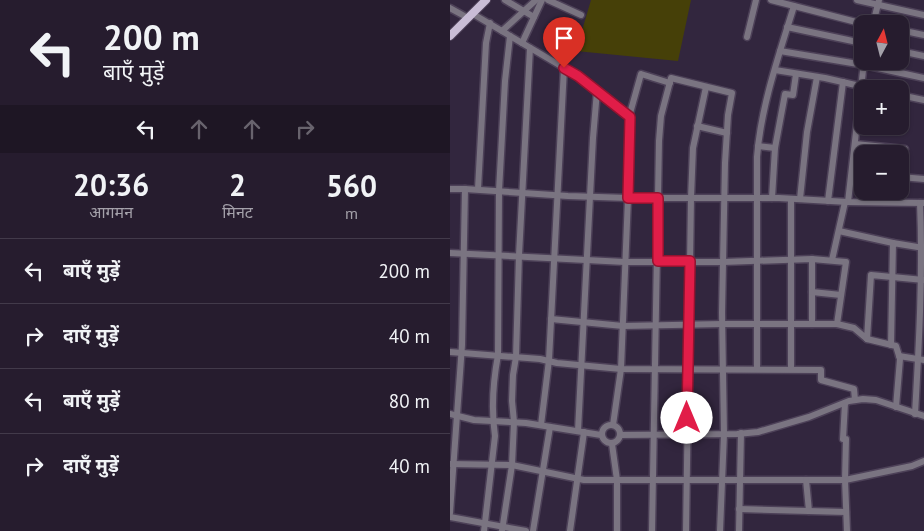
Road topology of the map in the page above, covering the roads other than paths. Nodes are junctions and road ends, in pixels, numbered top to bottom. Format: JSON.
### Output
{"nodes":[{"id":1,"x":486,"y":0,"type":"edge"},
{"id":2,"x":505,"y":0,"type":"edge"},
{"id":3,"x":536,"y":0,"type":"edge"},
{"id":4,"x":542,"y":0,"type":"edge"},
{"id":5,"x":548,"y":0,"type":"edge"},
{"id":6,"x":756,"y":0,"type":"edge"},
{"id":7,"x":771,"y":0,"type":"edge"},
{"id":8,"x":857,"y":0,"type":"edge"},
{"id":9,"x":878,"y":3,"type":"edge"},
{"id":10,"x":794,"y":6,"type":"junction"},
{"id":11,"x":450,"y":8,"type":"edge"},
{"id":12,"x":523,"y":12,"type":"junction"},
{"id":13,"x":581,"y":14,"type":"dead end"},
{"id":14,"x":924,"y":15,"type":"edge"},
{"id":15,"x":470,"y":16,"type":"junction"},
{"id":16,"x":534,"y":17,"type":"junction"},
{"id":17,"x":854,"y":21,"type":"edge"},
{"id":18,"x":490,"y":23,"type":"junction"},
{"id":19,"x":787,"y":27,"type":"junction"},
{"id":20,"x":502,"y":31,"type":"junction"},
{"id":21,"x":909,"y":32,"type":"edge"},
{"id":22,"x":924,"y":35,"type":"edge"},
{"id":23,"x":450,"y":36,"type":"edge"},
{"id":24,"x":510,"y":36,"type":"junction"},
{"id":25,"x":747,"y":37,"type":"dead end"},
{"id":26,"x":854,"y":41,"type":"edge"},
{"id":27,"x":522,"y":43,"type":"junction"},
{"id":28,"x":530,"y":48,"type":"junction"},
{"id":29,"x":780,"y":50,"type":"junction"},
{"id":30,"x":909,"y":53,"type":"edge"},
{"id":31,"x":924,"y":56,"type":"edge"},
{"id":32,"x":854,"y":61,"type":"edge"},
{"id":33,"x":564,"y":68,"type":"junction"},
{"id":34,"x":775,"y":70,"type":"junction"},
{"id":35,"x":892,"y":70,"type":"edge"},
{"id":36,"x":796,"y":74,"type":"junction"},
{"id":37,"x":817,"y":77,"type":"junction"},
{"id":38,"x":924,"y":78,"type":"edge"},
{"id":39,"x":843,"y":82,"type":"junction"},
{"id":40,"x":670,"y":83,"type":"junction"},
{"id":41,"x":854,"y":84,"type":"edge"},
{"id":42,"x":706,"y":87,"type":"junction"},
{"id":43,"x":598,"y":90,"type":"junction"},
{"id":44,"x":909,"y":97,"type":"edge"},
{"id":45,"x":924,"y":100,"type":"edge"},
{"id":46,"x":630,"y":117,"type":"junction"},
{"id":47,"x":698,"y":126,"type":"junction"},
{"id":48,"x":727,"y":133,"type":"junction"},
{"id":49,"x":855,"y":135,"type":"edge"},
{"id":50,"x":854,"y":144,"type":"junction"},
{"id":51,"x":864,"y":145,"type":"edge"},
{"id":52,"x":758,"y":146,"type":"junction"},
{"id":53,"x":775,"y":148,"type":"junction"},
{"id":54,"x":852,"y":175,"type":"joint"},
{"id":55,"x":909,"y":178,"type":"edge"},
{"id":56,"x":924,"y":179,"type":"edge"},
{"id":57,"x":465,"y":188,"type":"junction"},
{"id":58,"x":450,"y":189,"type":"edge"},
{"id":59,"x":478,"y":190,"type":"junction"},
{"id":60,"x":499,"y":191,"type":"junction"},
{"id":61,"x":522,"y":193,"type":"junction"},
{"id":62,"x":557,"y":195,"type":"junction"},
{"id":63,"x":591,"y":197,"type":"junction"},
{"id":64,"x":628,"y":198,"type":"junction"},
{"id":65,"x":658,"y":198,"type":"junction"},
{"id":66,"x":691,"y":198,"type":"junction"},
{"id":67,"x":724,"y":198,"type":"junction"},
{"id":68,"x":757,"y":198,"type":"junction"},
{"id":69,"x":772,"y":198,"type":"junction"},
{"id":70,"x":791,"y":199,"type":"junction"},
{"id":71,"x":800,"y":199,"type":"junction"},
{"id":72,"x":828,"y":201,"type":"junction"},
{"id":73,"x":847,"y":202,"type":"junction"},
{"id":74,"x":922,"y":203,"type":"edge"},
{"id":75,"x":923,"y":230,"type":"edge"},
{"id":76,"x":839,"y":231,"type":"junction"},
{"id":77,"x":893,"y":243,"type":"junction"},
{"id":78,"x":922,"y":248,"type":"edge"},
{"id":79,"x":450,"y":253,"type":"edge"},
{"id":80,"x":464,"y":253,"type":"junction"},
{"id":81,"x":498,"y":254,"type":"junction"},
{"id":82,"x":519,"y":255,"type":"junction"},
{"id":83,"x":553,"y":258,"type":"junction"},
{"id":84,"x":812,"y":259,"type":"junction"},
{"id":85,"x":587,"y":260,"type":"junction"},
{"id":86,"x":757,"y":260,"type":"junction"},
{"id":87,"x":791,"y":260,"type":"junction"},
{"id":88,"x":832,"y":260,"type":"junction"},
{"id":89,"x":658,"y":261,"type":"junction"},
{"id":90,"x":690,"y":261,"type":"junction"},
{"id":91,"x":625,"y":262,"type":"junction"},
{"id":92,"x":723,"y":262,"type":"junction"},
{"id":93,"x":893,"y":278,"type":"junction"},
{"id":94,"x":922,"y":280,"type":"edge"},
{"id":95,"x":812,"y":292,"type":"junction"},
{"id":96,"x":841,"y":294,"type":"junction"},
{"id":97,"x":923,"y":307,"type":"edge"},
{"id":98,"x":551,"y":319,"type":"junction"},
{"id":99,"x":791,"y":323,"type":"junction"},
{"id":100,"x":584,"y":324,"type":"junction"},
{"id":101,"x":655,"y":324,"type":"junction"},
{"id":102,"x":722,"y":324,"type":"junction"},
{"id":103,"x":756,"y":324,"type":"junction"},
{"id":104,"x":812,"y":324,"type":"junction"},
{"id":105,"x":837,"y":324,"type":"junction"},
{"id":106,"x":688,"y":325,"type":"junction"},
{"id":107,"x":622,"y":326,"type":"junction"},
{"id":108,"x":921,"y":333,"type":"edge"},
{"id":109,"x":867,"y":339,"type":"junction"},
{"id":110,"x":891,"y":345,"type":"junction"},
{"id":111,"x":450,"y":352,"type":"edge"},
{"id":112,"x":462,"y":353,"type":"junction"},
{"id":113,"x":498,"y":355,"type":"junction"},
{"id":114,"x":516,"y":356,"type":"junction"},
{"id":115,"x":899,"y":356,"type":"junction"},
{"id":116,"x":921,"y":359,"type":"edge"},
{"id":117,"x":549,"y":360,"type":"junction"},
{"id":118,"x":581,"y":366,"type":"junction"},
{"id":119,"x":621,"y":369,"type":"junction"},
{"id":120,"x":654,"y":369,"type":"junction"},
{"id":121,"x":724,"y":369,"type":"junction"},
{"id":122,"x":757,"y":369,"type":"junction"},
{"id":123,"x":791,"y":369,"type":"junction"},
{"id":124,"x":687,"y":370,"type":"junction"},
{"id":125,"x":920,"y":381,"type":"edge"},
{"id":126,"x":855,"y":400,"type":"junction"},
{"id":127,"x":845,"y":403,"type":"junction"},
{"id":128,"x":896,"y":407,"type":"junction"},
{"id":129,"x":450,"y":414,"type":"edge"},
{"id":130,"x":915,"y":414,"type":"junction"},
{"id":131,"x":924,"y":416,"type":"edge"},
{"id":132,"x":458,"y":417,"type":"junction"},
{"id":133,"x":493,"y":422,"type":"junction"},
{"id":134,"x":514,"y":422,"type":"junction"},
{"id":135,"x":542,"y":425,"type":"junction"},
{"id":136,"x":612,"y":425,"type":"junction"},
{"id":137,"x":550,"y":427,"type":"junction"},
{"id":138,"x":581,"y":432,"type":"junction"},
{"id":139,"x":741,"y":433,"type":"junction"},
{"id":140,"x":724,"y":434,"type":"junction"},
{"id":141,"x":601,"y":435,"type":"junction"},
{"id":142,"x":620,"y":435,"type":"junction"},
{"id":143,"x":654,"y":435,"type":"junction"},
{"id":144,"x":687,"y":435,"type":"junction"},
{"id":145,"x":612,"y":444,"type":"junction"},
{"id":146,"x":924,"y":460,"type":"edge"},
{"id":147,"x":452,"y":464,"type":"edge"},
{"id":148,"x":512,"y":465,"type":"junction"},
{"id":149,"x":493,"y":466,"type":"junction"},
{"id":150,"x":543,"y":471,"type":"junction"},
{"id":151,"x":577,"y":478,"type":"junction"},
{"id":152,"x":739,"y":479,"type":"junction"},
{"id":153,"x":617,"y":480,"type":"junction"},
{"id":154,"x":652,"y":480,"type":"junction"},
{"id":155,"x":688,"y":480,"type":"junction"},
{"id":156,"x":722,"y":480,"type":"junction"},
{"id":157,"x":806,"y":480,"type":"junction"},
{"id":158,"x":845,"y":480,"type":"junction"},
{"id":159,"x":739,"y":509,"type":"junction"},
{"id":160,"x":809,"y":511,"type":"junction"},
{"id":161,"x":846,"y":512,"type":"junction"},
{"id":162,"x":450,"y":513,"type":"edge"},
{"id":163,"x":450,"y":517,"type":"edge"},
{"id":164,"x":485,"y":528,"type":"edge"},
{"id":165,"x":502,"y":529,"type":"edge"},
{"id":166,"x":526,"y":531,"type":"edge"},
{"id":167,"x":534,"y":531,"type":"edge"},
{"id":168,"x":570,"y":531,"type":"edge"},
{"id":169,"x":617,"y":531,"type":"edge"},
{"id":170,"x":652,"y":531,"type":"edge"},
{"id":171,"x":686,"y":531,"type":"edge"},
{"id":172,"x":720,"y":531,"type":"edge"},
{"id":173,"x":739,"y":531,"type":"edge"},
{"id":174,"x":848,"y":531,"type":"edge"}],
"edges":[{"from":1,"to":15,"type":"main road"},
{"from":2,"to":12,"type":"street"},
{"from":3,"to":12,"type":"street"},
{"from":4,"to":16,"type":"street"},
{"from":5,"to":13,"type":"street"},
{"from":6,"to":25,"type":"street"},
{"from":7,"to":10,"type":"street"},
{"from":8,"to":9,"type":"street"},
{"from":9,"to":14,"type":"street"},
{"from":10,"to":17,"type":"street"},
{"from":10,"to":19,"type":"street"},
{"from":11,"to":15,"type":"street"},
{"from":12,"to":16,"type":"street"},
{"from":12,"to":20,"type":"street"},
{"from":15,"to":18,"type":"street"},
{"from":15,"to":23,"type":"main road"},
{"from":16,"to":27,"type":"street"},
{"from":18,"to":20,"type":"street"},
{"from":18,"to":59,"type":"street"},
{"from":19,"to":26,"type":"street"},
{"from":19,"to":29,"type":"street"},
{"from":20,"to":24,"type":"street"},
{"from":21,"to":22,"type":"street"},
{"from":24,"to":27,"type":"street"},
{"from":24,"to":60,"type":"street"},
{"from":27,"to":28,"type":"street"},
{"from":28,"to":33,"type":"street"},
{"from":28,"to":61,"type":"street"},
{"from":29,"to":32,"type":"street"},
{"from":29,"to":34,"type":"street"},
{"from":30,"to":31,"type":"street"},
{"from":33,"to":43,"type":"street"},
{"from":33,"to":62,"type":"street"},
{"from":34,"to":36,"type":"street"},
{"from":34,"to":52,"type":"street"},
{"from":35,"to":38,"type":"street"},
{"from":36,"to":37,"type":"street"},
{"from":36,"to":53,"type":"street"},
{"from":37,"to":39,"type":"street"},
{"from":37,"to":71,"type":"street"},
{"from":39,"to":41,"type":"street"},
{"from":39,"to":72,"type":"street"},
{"from":40,"to":42,"type":"street"},
{"from":40,"to":46,"type":"street"},
{"from":40,"to":65,"type":"street"},
{"from":42,"to":47,"type":"street"},
{"from":42,"to":48,"type":"street"},
{"from":43,"to":46,"type":"street"},
{"from":43,"to":63,"type":"street"},
{"from":44,"to":45,"type":"street"},
{"from":46,"to":64,"type":"street"},
{"from":47,"to":48,"type":"street"},
{"from":47,"to":66,"type":"street"},
{"from":48,"to":67,"type":"street"},
{"from":49,"to":50,"type":"street"},
{"from":50,"to":51,"type":"street"},
{"from":50,"to":54,"type":"street"},
{"from":52,"to":53,"type":"street"},
{"from":52,"to":68,"type":"street"},
{"from":53,"to":69,"type":"street"},
{"from":54,"to":73,"type":"street"},
{"from":55,"to":56,"type":"street"},
{"from":57,"to":58,"type":"street"},
{"from":57,"to":59,"type":"street"},
{"from":57,"to":80,"type":"street"},
{"from":59,"to":60,"type":"street"},
{"from":60,"to":61,"type":"street"},
{"from":60,"to":81,"type":"street"},
{"from":61,"to":62,"type":"street"},
{"from":61,"to":82,"type":"street"},
{"from":62,"to":63,"type":"street"},
{"from":62,"to":83,"type":"street"},
{"from":63,"to":64,"type":"street"},
{"from":63,"to":85,"type":"street"},
{"from":64,"to":65,"type":"street"},
{"from":64,"to":91,"type":"street"},
{"from":65,"to":66,"type":"street"},
{"from":65,"to":89,"type":"street"},
{"from":66,"to":67,"type":"street"},
{"from":66,"to":90,"type":"street"},
{"from":67,"to":68,"type":"street"},
{"from":67,"to":92,"type":"street"},
{"from":68,"to":69,"type":"street"},
{"from":68,"to":86,"type":"street"},
{"from":69,"to":70,"type":"street"},
{"from":70,"to":71,"type":"street"},
{"from":70,"to":87,"type":"street"},
{"from":71,"to":72,"type":"street"},
{"from":72,"to":73,"type":"street"},
{"from":73,"to":74,"type":"street"},
{"from":73,"to":76,"type":"street"},
{"from":74,"to":75,"type":"street"},
{"from":75,"to":78,"type":"street"},
{"from":76,"to":77,"type":"street"},
{"from":76,"to":88,"type":"street"},
{"from":77,"to":78,"type":"street"},
{"from":77,"to":93,"type":"street"},
{"from":78,"to":94,"type":"street"},
{"from":79,"to":80,"type":"street"},
{"from":80,"to":81,"type":"street"},
{"from":80,"to":112,"type":"street"},
{"from":81,"to":82,"type":"street"},
{"from":81,"to":113,"type":"street"},
{"from":82,"to":83,"type":"street"},
{"from":82,"to":114,"type":"street"},
{"from":83,"to":85,"type":"street"},
{"from":83,"to":98,"type":"street"},
{"from":84,"to":87,"type":"street"},
{"from":84,"to":88,"type":"street"},
{"from":84,"to":95,"type":"street"},
{"from":85,"to":91,"type":"street"},
{"from":85,"to":100,"type":"street"},
{"from":86,"to":87,"type":"street"},
{"from":86,"to":92,"type":"street"},
{"from":86,"to":103,"type":"street"},
{"from":87,"to":99,"type":"street"},
{"from":88,"to":96,"type":"street"},
{"from":89,"to":90,"type":"street"},
{"from":89,"to":91,"type":"street"},
{"from":89,"to":101,"type":"street"},
{"from":90,"to":92,"type":"street"},
{"from":90,"to":106,"type":"street"},
{"from":91,"to":107,"type":"street"},
{"from":92,"to":102,"type":"street"},
{"from":93,"to":94,"type":"street"},
{"from":93,"to":109,"type":"street"},
{"from":93,"to":110,"type":"street"},
{"from":94,"to":97,"type":"street"},
{"from":95,"to":96,"type":"street"},
{"from":95,"to":104,"type":"street"},
{"from":96,"to":105,"type":"street"},
{"from":97,"to":108,"type":"street"},
{"from":98,"to":100,"type":"street"},
{"from":98,"to":117,"type":"street"},
{"from":99,"to":103,"type":"street"},
{"from":99,"to":104,"type":"street"},
{"from":99,"to":123,"type":"street"},
{"from":100,"to":107,"type":"street"},
{"from":100,"to":118,"type":"street"},
{"from":101,"to":106,"type":"street"},
{"from":101,"to":107,"type":"street"},
{"from":101,"to":120,"type":"street"},
{"from":102,"to":103,"type":"street"},
{"from":102,"to":106,"type":"street"},
{"from":102,"to":121,"type":"street"},
{"from":103,"to":122,"type":"street"},
{"from":104,"to":105,"type":"street"},
{"from":105,"to":109,"type":"street"},
{"from":106,"to":124,"type":"street"},
{"from":107,"to":119,"type":"street"},
{"from":108,"to":116,"type":"street"},
{"from":109,"to":110,"type":"street"},
{"from":110,"to":115,"type":"street"},
{"from":111,"to":112,"type":"street"},
{"from":112,"to":113,"type":"street"},
{"from":112,"to":132,"type":"street"},
{"from":113,"to":114,"type":"street"},
{"from":113,"to":133,"type":"street"},
{"from":114,"to":117,"type":"street"},
{"from":114,"to":134,"type":"street"},
{"from":115,"to":116,"type":"street"},
{"from":115,"to":128,"type":"street"},
{"from":116,"to":125,"type":"street"},
{"from":117,"to":118,"type":"street"},
{"from":117,"to":135,"type":"street"},
{"from":118,"to":119,"type":"street"},
{"from":118,"to":138,"type":"street"},
{"from":119,"to":120,"type":"street"},
{"from":119,"to":136,"type":"street"},
{"from":120,"to":124,"type":"street"},
{"from":120,"to":143,"type":"street"},
{"from":121,"to":122,"type":"street"},
{"from":121,"to":124,"type":"street"},
{"from":121,"to":140,"type":"street"},
{"from":122,"to":123,"type":"street"},
{"from":123,"to":126,"type":"street"},
{"from":124,"to":144,"type":"street"},
{"from":125,"to":130,"type":"street"},
{"from":126,"to":127,"type":"street"},
{"from":126,"to":128,"type":"street"},
{"from":127,"to":139,"type":"street"},
{"from":127,"to":158,"type":"street"},
{"from":128,"to":130,"type":"street"},
{"from":129,"to":132,"type":"street"},
{"from":130,"to":131,"type":"street"},
{"from":132,"to":133,"type":"street"},
{"from":132,"to":147,"type":"street"},
{"from":133,"to":134,"type":"street"},
{"from":133,"to":149,"type":"street"},
{"from":134,"to":135,"type":"street"},
{"from":134,"to":148,"type":"street"},
{"from":135,"to":137,"type":"street"},
{"from":136,"to":141,"type":"street"},
{"from":136,"to":142,"type":"street"},
{"from":137,"to":138,"type":"street"},
{"from":137,"to":150,"type":"street"},
{"from":138,"to":141,"type":"street"},
{"from":138,"to":151,"type":"street"},
{"from":139,"to":140,"type":"street"},
{"from":139,"to":152,"type":"street"},
{"from":140,"to":144,"type":"street"},
{"from":140,"to":156,"type":"street"},
{"from":141,"to":145,"type":"street"},
{"from":142,"to":143,"type":"street"},
{"from":142,"to":145,"type":"street"},
{"from":143,"to":144,"type":"street"},
{"from":143,"to":154,"type":"street"},
{"from":144,"to":155,"type":"street"},
{"from":145,"to":153,"type":"street"},
{"from":146,"to":158,"type":"street"},
{"from":147,"to":149,"type":"street"},
{"from":147,"to":162,"type":"street"},
{"from":148,"to":149,"type":"street"},
{"from":148,"to":150,"type":"street"},
{"from":148,"to":165,"type":"street"},
{"from":149,"to":164,"type":"street"},
{"from":150,"to":151,"type":"street"},
{"from":150,"to":167,"type":"street"},
{"from":151,"to":153,"type":"street"},
{"from":151,"to":168,"type":"street"},
{"from":152,"to":156,"type":"street"},
{"from":152,"to":157,"type":"street"},
{"from":152,"to":159,"type":"street"},
{"from":153,"to":154,"type":"street"},
{"from":153,"to":169,"type":"street"},
{"from":154,"to":155,"type":"street"},
{"from":154,"to":170,"type":"street"},
{"from":155,"to":156,"type":"street"},
{"from":155,"to":171,"type":"street"},
{"from":156,"to":172,"type":"street"},
{"from":157,"to":158,"type":"street"},
{"from":157,"to":160,"type":"street"},
{"from":158,"to":161,"type":"street"},
{"from":159,"to":160,"type":"street"},
{"from":159,"to":173,"type":"street"},
{"from":160,"to":161,"type":"street"},
{"from":161,"to":174,"type":"street"},
{"from":163,"to":164,"type":"street"},
{"from":164,"to":165,"type":"street"},
{"from":165,"to":166,"type":"street"}]}
